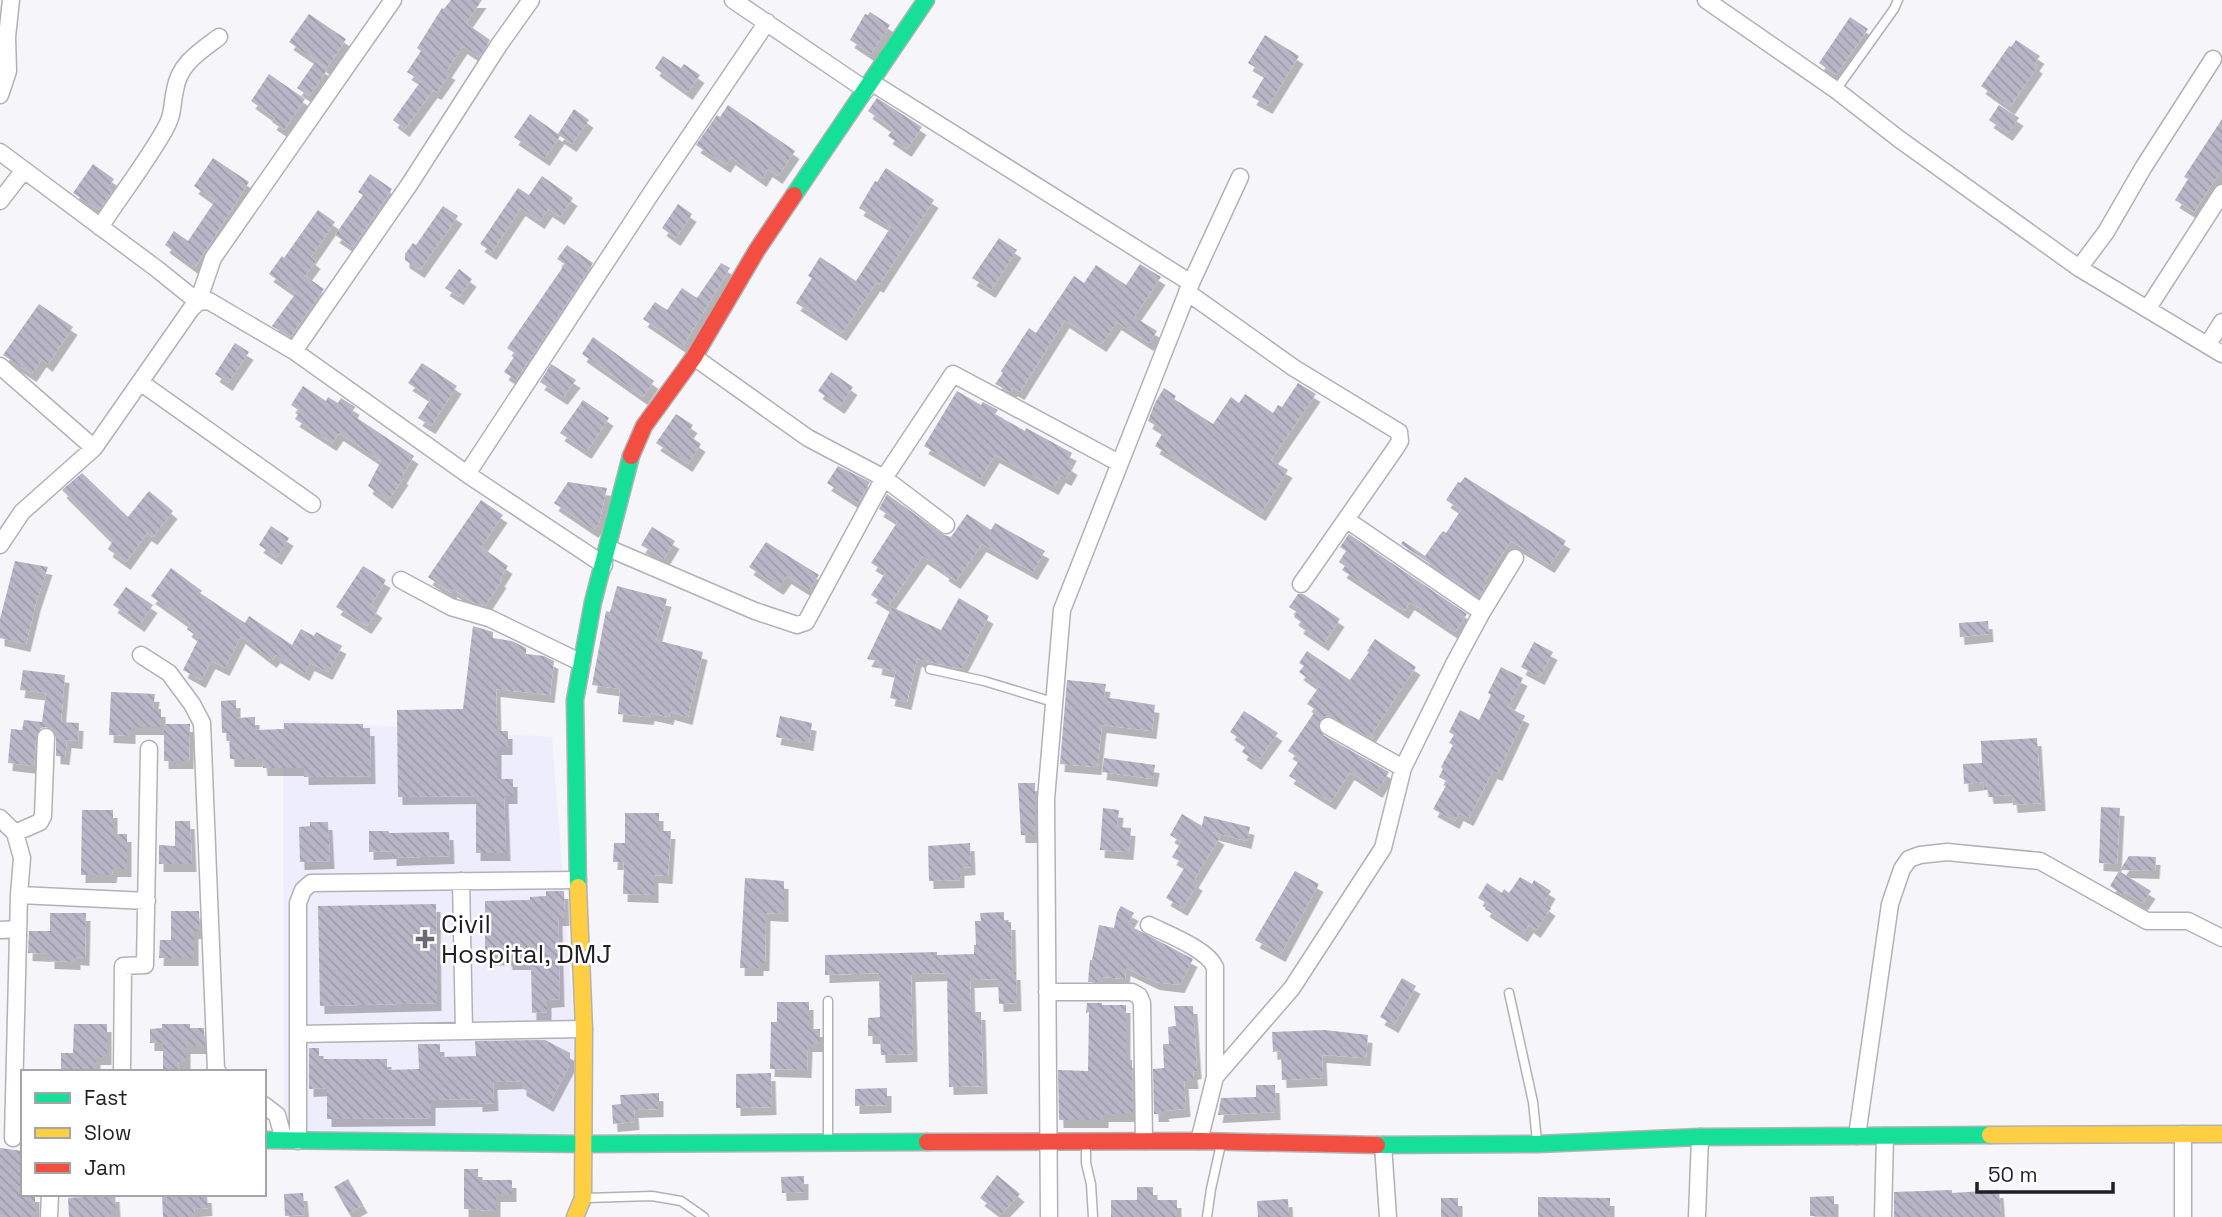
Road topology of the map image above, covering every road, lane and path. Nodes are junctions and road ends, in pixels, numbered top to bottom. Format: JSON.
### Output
{"nodes":[{"id":1,"x":11,"y":0,"type":"edge"},
{"id":2,"x":393,"y":0,"type":"edge"},
{"id":3,"x":531,"y":0,"type":"edge"},
{"id":4,"x":733,"y":0,"type":"edge"},
{"id":5,"x":926,"y":0,"type":"edge"},
{"id":6,"x":1706,"y":0,"type":"edge"},
{"id":7,"x":1898,"y":0,"type":"edge"},
{"id":8,"x":767,"y":22,"type":"junction"},
{"id":9,"x":219,"y":37,"type":"dead end"},
{"id":10,"x":2213,"y":59,"type":"dead end"},
{"id":11,"x":868,"y":86,"type":"junction"},
{"id":12,"x":1836,"y":90,"type":"junction"},
{"id":13,"x":0,"y":95,"type":"edge"},
{"id":14,"x":0,"y":152,"type":"edge"},
{"id":15,"x":24,"y":170,"type":"junction"},
{"id":16,"x":1240,"y":177,"type":"dead end"},
{"id":17,"x":2222,"y":193,"type":"edge"},
{"id":18,"x":0,"y":201,"type":"edge"},
{"id":19,"x":100,"y":227,"type":"junction"},
{"id":20,"x":2079,"y":268,"type":"junction"},
{"id":21,"x":1189,"y":287,"type":"junction"},
{"id":22,"x":198,"y":302,"type":"junction"},
{"id":23,"x":2148,"y":308,"type":"junction"},
{"id":24,"x":2222,"y":322,"type":"edge"},
{"id":25,"x":2215,"y":349,"type":"edge"},
{"id":26,"x":294,"y":351,"type":"junction"},
{"id":27,"x":694,"y":357,"type":"junction"},
{"id":28,"x":0,"y":366,"type":"edge"},
{"id":29,"x":140,"y":382,"type":"junction"},
{"id":30,"x":94,"y":449,"type":"junction"},
{"id":31,"x":1119,"y":463,"type":"junction"},
{"id":32,"x":467,"y":474,"type":"junction"},
{"id":33,"x":884,"y":478,"type":"junction"},
{"id":34,"x":312,"y":504,"type":"dead end"},
{"id":35,"x":1347,"y":520,"type":"junction"},
{"id":36,"x":946,"y":525,"type":"dead end"},
{"id":37,"x":0,"y":545,"type":"edge"},
{"id":38,"x":608,"y":548,"type":"junction"},
{"id":39,"x":1516,"y":558,"type":"dead end"},
{"id":40,"x":604,"y":565,"type":"junction"},
{"id":41,"x":401,"y":580,"type":"dead end"},
{"id":42,"x":1301,"y":584,"type":"dead end"},
{"id":43,"x":1482,"y":611,"type":"junction"},
{"id":44,"x":141,"y":655,"type":"dead end"},
{"id":45,"x":582,"y":663,"type":"junction"},
{"id":46,"x":930,"y":668,"type":"dead end"},
{"id":47,"x":1053,"y":702,"type":"junction"},
{"id":48,"x":1328,"y":726,"type":"dead end"},
{"id":49,"x":46,"y":737,"type":"dead end"},
{"id":50,"x":149,"y":749,"type":"dead end"},
{"id":51,"x":1403,"y":768,"type":"junction"},
{"id":52,"x":0,"y":818,"type":"edge"},
{"id":53,"x":15,"y":833,"type":"junction"},
{"id":54,"x":578,"y":880,"type":"junction"},
{"id":55,"x":461,"y":881,"type":"junction"},
{"id":56,"x":19,"y":895,"type":"junction"},
{"id":57,"x":147,"y":901,"type":"junction"},
{"id":58,"x":1149,"y":925,"type":"dead end"},
{"id":59,"x":18,"y":929,"type":"junction"},
{"id":60,"x":0,"y":930,"type":"edge"},
{"id":61,"x":2222,"y":938,"type":"edge"},
{"id":62,"x":1047,"y":992,"type":"junction"},
{"id":63,"x":1509,"y":993,"type":"dead end"},
{"id":64,"x":828,"y":1001,"type":"dead end"},
{"id":65,"x":584,"y":1029,"type":"junction"},
{"id":66,"x":464,"y":1031,"type":"junction"},
{"id":67,"x":298,"y":1034,"type":"junction"},
{"id":68,"x":122,"y":1070,"type":"edge"},
{"id":69,"x":216,"y":1070,"type":"edge"},
{"id":70,"x":1215,"y":1077,"type":"junction"},
{"id":71,"x":266,"y":1107,"type":"edge"},
{"id":72,"x":2183,"y":1134,"type":"junction"},
{"id":73,"x":2222,"y":1134,"type":"edge"},
{"id":74,"x":1857,"y":1136,"type":"junction"},
{"id":75,"x":1885,"y":1136,"type":"junction"},
{"id":76,"x":1700,"y":1137,"type":"junction"},
{"id":77,"x":12,"y":1138,"type":"edge"},
{"id":78,"x":266,"y":1140,"type":"edge"},
{"id":79,"x":291,"y":1140,"type":"junction"},
{"id":80,"x":1144,"y":1141,"type":"junction"},
{"id":81,"x":1199,"y":1141,"type":"junction"},
{"id":82,"x":1222,"y":1141,"type":"junction"},
{"id":83,"x":1048,"y":1142,"type":"junction"},
{"id":84,"x":1086,"y":1142,"type":"junction"},
{"id":85,"x":828,"y":1143,"type":"junction"},
{"id":86,"x":583,"y":1144,"type":"junction"},
{"id":87,"x":1538,"y":1144,"type":"junction"},
{"id":88,"x":1383,"y":1145,"type":"junction"},
{"id":89,"x":50,"y":1196,"type":"edge"},
{"id":90,"x":583,"y":1198,"type":"junction"},
{"id":91,"x":49,"y":1217,"type":"edge"},
{"id":92,"x":575,"y":1217,"type":"edge"},
{"id":93,"x":591,"y":1217,"type":"edge"},
{"id":94,"x":705,"y":1217,"type":"edge"},
{"id":95,"x":1049,"y":1217,"type":"edge"},
{"id":96,"x":1093,"y":1217,"type":"edge"},
{"id":97,"x":1207,"y":1217,"type":"edge"},
{"id":98,"x":1388,"y":1217,"type":"edge"},
{"id":99,"x":1697,"y":1217,"type":"edge"},
{"id":100,"x":1883,"y":1217,"type":"edge"},
{"id":101,"x":2183,"y":1217,"type":"edge"}],
"edges":[{"from":1,"to":13,"type":"street"},
{"from":2,"to":22,"type":"street"},
{"from":3,"to":26,"type":"street"},
{"from":4,"to":8,"type":"street"},
{"from":5,"to":11,"type":"street"},
{"from":6,"to":12,"type":"street"},
{"from":7,"to":12,"type":"lane"},
{"from":8,"to":11,"type":"street"},
{"from":8,"to":32,"type":"street"},
{"from":9,"to":19,"type":"street"},
{"from":10,"to":20,"type":"street"},
{"from":11,"to":21,"type":"street"},
{"from":11,"to":27,"type":"street"},
{"from":12,"to":20,"type":"street"},
{"from":14,"to":15,"type":"street"},
{"from":15,"to":18,"type":"street"},
{"from":15,"to":19,"type":"street"},
{"from":16,"to":21,"type":"street"},
{"from":17,"to":23,"type":"street"},
{"from":19,"to":22,"type":"street"},
{"from":20,"to":23,"type":"street"},
{"from":21,"to":31,"type":"street"},
{"from":21,"to":35,"type":"street"},
{"from":22,"to":26,"type":"street"},
{"from":22,"to":29,"type":"street"},
{"from":23,"to":25,"type":"street"},
{"from":24,"to":25,"type":"street"},
{"from":26,"to":32,"type":"street"},
{"from":27,"to":33,"type":"street"},
{"from":27,"to":38,"type":"street"},
{"from":28,"to":30,"type":"street"},
{"from":29,"to":30,"type":"street"},
{"from":29,"to":34,"type":"street"},
{"from":30,"to":37,"type":"street"},
{"from":31,"to":33,"type":"street"},
{"from":31,"to":47,"type":"street"},
{"from":32,"to":40,"type":"street"},
{"from":33,"to":36,"type":"street"},
{"from":33,"to":38,"type":"street"},
{"from":35,"to":42,"type":"street"},
{"from":35,"to":43,"type":"street"},
{"from":38,"to":40,"type":"street"},
{"from":39,"to":43,"type":"street"},
{"from":40,"to":45,"type":"street"},
{"from":41,"to":45,"type":"street"},
{"from":43,"to":51,"type":"street"},
{"from":44,"to":69,"type":"street"},
{"from":45,"to":54,"type":"street"},
{"from":46,"to":47,"type":"lane"},
{"from":47,"to":62,"type":"street"},
{"from":48,"to":51,"type":"street"},
{"from":49,"to":53,"type":"street"},
{"from":50,"to":57,"type":"street"},
{"from":51,"to":70,"type":"street"},
{"from":52,"to":53,"type":"street"},
{"from":53,"to":56,"type":"street"},
{"from":54,"to":55,"type":"street"},
{"from":54,"to":65,"type":"street"},
{"from":55,"to":66,"type":"street"},
{"from":55,"to":67,"type":"street"},
{"from":56,"to":57,"type":"street"},
{"from":56,"to":59,"type":"street"},
{"from":57,"to":68,"type":"street"},
{"from":58,"to":70,"type":"street"},
{"from":59,"to":60,"type":"street"},
{"from":59,"to":77,"type":"street"},
{"from":61,"to":74,"type":"street"},
{"from":62,"to":80,"type":"street"},
{"from":62,"to":83,"type":"street"},
{"from":63,"to":87,"type":"lane"},
{"from":64,"to":85,"type":"lane"},
{"from":65,"to":66,"type":"street"},
{"from":65,"to":86,"type":"street"},
{"from":66,"to":67,"type":"street"},
{"from":67,"to":79,"type":"street"},
{"from":70,"to":81,"type":"street"},
{"from":71,"to":79,"type":"street"},
{"from":72,"to":73,"type":"street"},
{"from":72,"to":75,"type":"street"},
{"from":72,"to":101,"type":"street"},
{"from":74,"to":75,"type":"street"},
{"from":74,"to":76,"type":"street"},
{"from":75,"to":100,"type":"street"},
{"from":76,"to":87,"type":"street"},
{"from":76,"to":99,"type":"street"},
{"from":78,"to":79,"type":"street"},
{"from":79,"to":86,"type":"street"},
{"from":80,"to":81,"type":"street"},
{"from":80,"to":84,"type":"street"},
{"from":81,"to":82,"type":"street"},
{"from":82,"to":88,"type":"street"},
{"from":82,"to":97,"type":"lane"},
{"from":83,"to":84,"type":"street"},
{"from":83,"to":85,"type":"street"},
{"from":83,"to":95,"type":"street"},
{"from":84,"to":96,"type":"lane"},
{"from":85,"to":86,"type":"street"},
{"from":86,"to":90,"type":"street"},
{"from":87,"to":88,"type":"street"},
{"from":88,"to":98,"type":"street"},
{"from":89,"to":91,"type":"street"},
{"from":90,"to":92,"type":"street"},
{"from":90,"to":93,"type":"street"},
{"from":90,"to":94,"type":"lane"}]}
